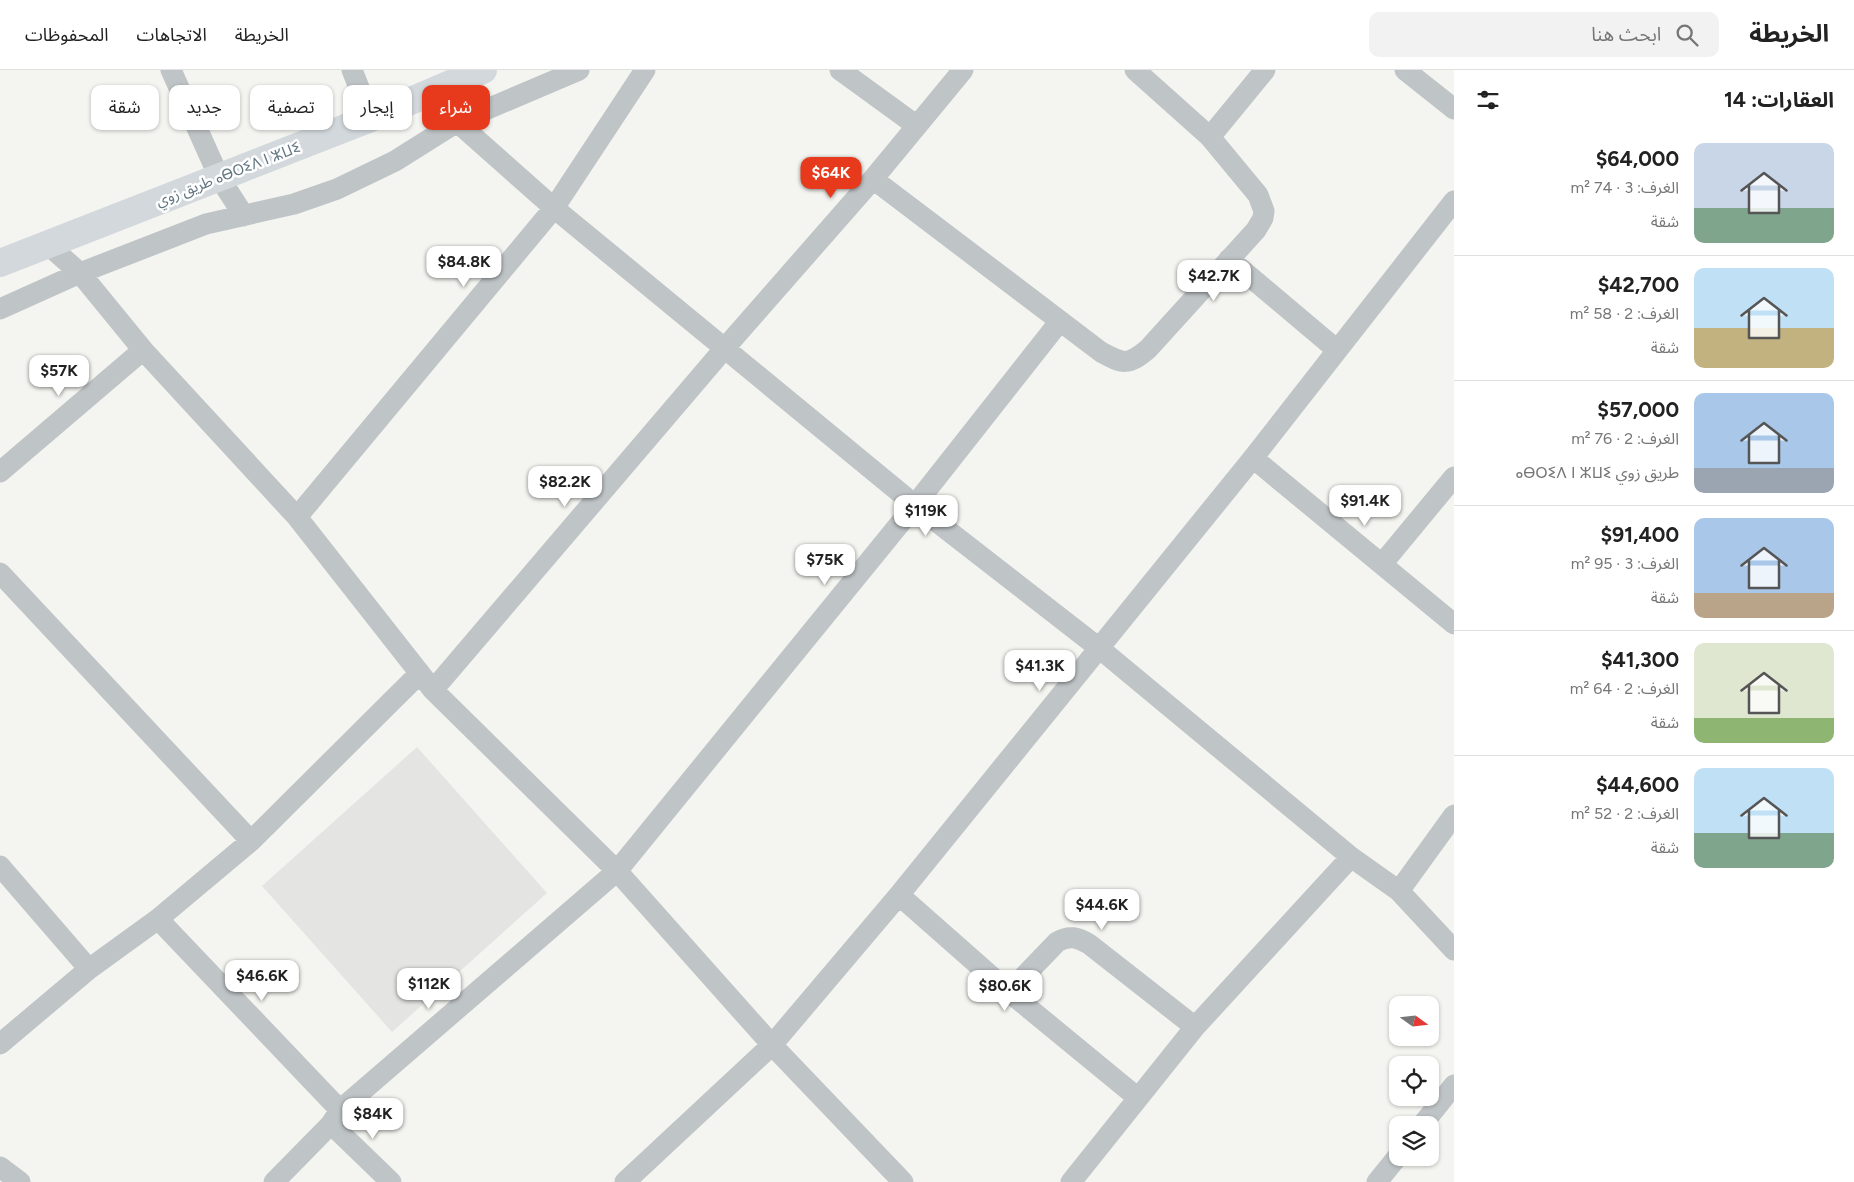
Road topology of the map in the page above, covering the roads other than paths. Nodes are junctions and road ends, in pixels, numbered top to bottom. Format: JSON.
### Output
{"nodes":[{"id":1,"x":171,"y":70,"type":"edge"},
{"id":2,"x":352,"y":70,"type":"edge"},
{"id":3,"x":483,"y":70,"type":"edge"},
{"id":4,"x":579,"y":70,"type":"edge"},
{"id":5,"x":645,"y":70,"type":"edge"},
{"id":6,"x":840,"y":70,"type":"edge"},
{"id":7,"x":963,"y":70,"type":"edge"},
{"id":8,"x":1135,"y":70,"type":"edge"},
{"id":9,"x":1265,"y":70,"type":"edge"},
{"id":10,"x":1405,"y":70,"type":"edge"},
{"id":11,"x":358,"y":85,"type":"edge"},
{"id":12,"x":448,"y":85,"type":"edge"},
{"id":13,"x":490,"y":108,"type":"edge"},
{"id":14,"x":1454,"y":109,"type":"edge"},
{"id":15,"x":917,"y":126,"type":"junction"},
{"id":16,"x":343,"y":129,"type":"edge"},
{"id":17,"x":444,"y":130,"type":"edge"},
{"id":18,"x":465,"y":130,"type":"edge"},
{"id":19,"x":1210,"y":137,"type":"junction"},
{"id":20,"x":219,"y":177,"type":"junction"},
{"id":21,"x":873,"y":178,"type":"junction"},
{"id":22,"x":1454,"y":201,"type":"edge"},
{"id":23,"x":554,"y":208,"type":"junction"},
{"id":24,"x":244,"y":216,"type":"junction"},
{"id":25,"x":47,"y":244,"type":"junction"},
{"id":26,"x":1229,"y":259,"type":"junction"},
{"id":27,"x":0,"y":263,"type":"edge"},
{"id":28,"x":80,"y":272,"type":"junction"},
{"id":29,"x":0,"y":309,"type":"edge"},
{"id":30,"x":1060,"y":321,"type":"junction"},
{"id":31,"x":724,"y":349,"type":"junction"},
{"id":32,"x":142,"y":350,"type":"junction"},
{"id":33,"x":1337,"y":350,"type":"junction"},
{"id":34,"x":1253,"y":458,"type":"junction"},
{"id":35,"x":0,"y":472,"type":"edge"},
{"id":36,"x":1454,"y":477,"type":"edge"},
{"id":37,"x":915,"y":505,"type":"junction"},
{"id":38,"x":297,"y":517,"type":"junction"},
{"id":39,"x":1382,"y":564,"type":"junction"},
{"id":40,"x":0,"y":573,"type":"edge"},
{"id":41,"x":1454,"y":624,"type":"edge"},
{"id":42,"x":1098,"y":648,"type":"junction"},
{"id":43,"x":420,"y":673,"type":"junction"},
{"id":44,"x":434,"y":690,"type":"junction"},
{"id":45,"x":1454,"y":815,"type":"edge"},
{"id":46,"x":251,"y":841,"type":"junction"},
{"id":47,"x":1351,"y":857,"type":"junction"},
{"id":48,"x":0,"y":866,"type":"edge"},
{"id":49,"x":617,"y":872,"type":"junction"},
{"id":50,"x":1399,"y":891,"type":"junction"},
{"id":51,"x":899,"y":895,"type":"junction"},
{"id":52,"x":158,"y":919,"type":"junction"},
{"id":53,"x":1454,"y":950,"type":"edge"},
{"id":54,"x":90,"y":969,"type":"junction"},
{"id":55,"x":1009,"y":992,"type":"junction"},
{"id":56,"x":1195,"y":1027,"type":"junction"},
{"id":57,"x":0,"y":1044,"type":"edge"},
{"id":58,"x":772,"y":1044,"type":"junction"},
{"id":59,"x":1454,"y":1085,"type":"edge"},
{"id":60,"x":1138,"y":1098,"type":"junction"},
{"id":61,"x":1429,"y":1116,"type":"edge"},
{"id":62,"x":335,"y":1117,"type":"junction"},
{"id":63,"x":1390,"y":1166,"type":"edge"},
{"id":64,"x":0,"y":1167,"type":"edge"},
{"id":65,"x":20,"y":1182,"type":"edge"},
{"id":66,"x":274,"y":1182,"type":"edge"},
{"id":67,"x":391,"y":1182,"type":"edge"},
{"id":68,"x":625,"y":1182,"type":"edge"},
{"id":69,"x":903,"y":1182,"type":"edge"},
{"id":70,"x":1070,"y":1182,"type":"edge"},
{"id":71,"x":1377,"y":1182,"type":"edge"}],
"edges":[{"from":1,"to":20,"type":"street"},
{"from":2,"to":11,"type":"street"},
{"from":3,"to":12,"type":"main road","name":"طريق زوي ⴰⴱⵔⵉⴷ ⵏ ⵣⵡⵉ"},
{"from":4,"to":13,"type":"street"},
{"from":5,"to":23,"type":"street"},
{"from":6,"to":15,"type":"street"},
{"from":7,"to":15,"type":"street"},
{"from":8,"to":19,"type":"street"},
{"from":9,"to":19,"type":"street"},
{"from":10,"to":14,"type":"street"},
{"from":15,"to":21,"type":"street"},
{"from":16,"to":20,"type":"main road","name":"طريق زوي ⴰⴱⵔⵉⴷ ⵏ ⵣⵡⵉ"},
{"from":17,"to":24,"type":"street"},
{"from":18,"to":23,"type":"street"},
{"from":19,"to":26,"type":"street"},
{"from":20,"to":24,"type":"street"},
{"from":20,"to":25,"type":"main road","name":"طريق زوي ⴰⴱⵔⵉⴷ ⵏ ⵣⵡⵉ"},
{"from":21,"to":30,"type":"street"},
{"from":21,"to":31,"type":"street"},
{"from":22,"to":33,"type":"street"},
{"from":23,"to":31,"type":"street"},
{"from":23,"to":38,"type":"street"},
{"from":24,"to":28,"type":"street"},
{"from":25,"to":27,"type":"main road","name":"طريق زوي ⴰⴱⵔⵉⴷ ⵏ ⵣⵡⵉ"},
{"from":25,"to":28,"type":"street"},
{"from":26,"to":30,"type":"street"},
{"from":26,"to":33,"type":"street"},
{"from":28,"to":29,"type":"street"},
{"from":28,"to":32,"type":"street"},
{"from":30,"to":37,"type":"street"},
{"from":31,"to":37,"type":"street"},
{"from":31,"to":44,"type":"street"},
{"from":32,"to":35,"type":"street"},
{"from":32,"to":38,"type":"street"},
{"from":33,"to":34,"type":"street"},
{"from":34,"to":39,"type":"street"},
{"from":34,"to":42,"type":"street"},
{"from":36,"to":39,"type":"street"},
{"from":37,"to":42,"type":"street"},
{"from":37,"to":49,"type":"street"},
{"from":38,"to":43,"type":"street"},
{"from":39,"to":41,"type":"street"},
{"from":40,"to":46,"type":"street"},
{"from":42,"to":47,"type":"street"},
{"from":42,"to":51,"type":"street"},
{"from":43,"to":44,"type":"street"},
{"from":43,"to":46,"type":"street"},
{"from":44,"to":49,"type":"street"},
{"from":45,"to":50,"type":"street"},
{"from":46,"to":52,"type":"street"},
{"from":47,"to":50,"type":"street"},
{"from":47,"to":56,"type":"street"},
{"from":48,"to":54,"type":"street"},
{"from":49,"to":58,"type":"street"},
{"from":49,"to":62,"type":"street"},
{"from":50,"to":53,"type":"street"},
{"from":51,"to":55,"type":"street"},
{"from":51,"to":58,"type":"street"},
{"from":52,"to":54,"type":"street"},
{"from":52,"to":62,"type":"street"},
{"from":54,"to":57,"type":"street"},
{"from":55,"to":56,"type":"street"},
{"from":55,"to":60,"type":"street"},
{"from":56,"to":60,"type":"street"},
{"from":58,"to":68,"type":"street"},
{"from":58,"to":69,"type":"street"},
{"from":59,"to":61,"type":"street"},
{"from":60,"to":70,"type":"street"},
{"from":62,"to":66,"type":"street"},
{"from":62,"to":67,"type":"street"},
{"from":63,"to":71,"type":"street"},
{"from":64,"to":65,"type":"street"}]}
